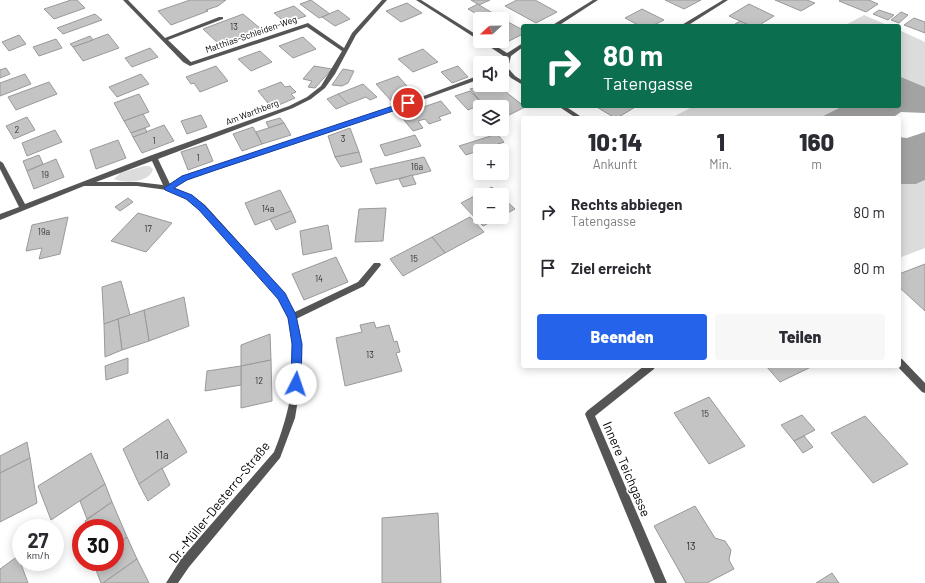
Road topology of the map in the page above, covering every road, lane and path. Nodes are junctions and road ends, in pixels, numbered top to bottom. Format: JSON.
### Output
{"nodes":[{"id":1,"x":125,"y":0,"type":"edge"},
{"id":2,"x":385,"y":0,"type":"edge"},
{"id":3,"x":418,"y":0,"type":"edge"},
{"id":4,"x":596,"y":0,"type":"edge"},
{"id":5,"x":726,"y":0,"type":"edge"},
{"id":6,"x":221,"y":18,"type":"dead end"},
{"id":7,"x":557,"y":24,"type":"edge"},
{"id":8,"x":686,"y":24,"type":"edge"},
{"id":9,"x":473,"y":35,"type":"edge"},
{"id":10,"x":164,"y":40,"type":"junction"},
{"id":11,"x":521,"y":46,"type":"edge"},
{"id":12,"x":495,"y":48,"type":"edge"},
{"id":13,"x":345,"y":51,"type":"junction"},
{"id":14,"x":508,"y":56,"type":"joint"},
{"id":15,"x":509,"y":73,"type":"edge"},
{"id":16,"x":473,"y":80,"type":"edge"},
{"id":17,"x":521,"y":82,"type":"edge"},
{"id":18,"x":564,"y":108,"type":"edge"},
{"id":19,"x":577,"y":116,"type":"edge"},
{"id":20,"x":154,"y":157,"type":"junction"},
{"id":21,"x":0,"y":163,"type":"edge"},
{"id":22,"x":83,"y":184,"type":"junction"},
{"id":23,"x":168,"y":188,"type":"junction"},
{"id":24,"x":23,"y":207,"type":"junction"},
{"id":25,"x":0,"y":217,"type":"edge"},
{"id":26,"x":377,"y":265,"type":"dead end"},
{"id":27,"x":293,"y":318,"type":"junction"},
{"id":28,"x":901,"y":364,"type":"edge"},
{"id":29,"x":648,"y":368,"type":"edge"},
{"id":30,"x":925,"y":388,"type":"edge"},
{"id":31,"x":172,"y":583,"type":"edge"},
{"id":32,"x":661,"y":583,"type":"edge"}],
"edges":[{"from":1,"to":10,"type":"street","name":"Matthias-Schleiden-Weg"},
{"from":2,"to":13,"type":"street","name":"Am Warthberg"},
{"from":3,"to":9,"type":"street"},
{"from":4,"to":7,"type":"street"},
{"from":5,"to":8,"type":"street"},
{"from":6,"to":10,"type":"street"},
{"from":10,"to":13,"type":"street","name":"Matthias-Schleiden-Weg"},
{"from":11,"to":14,"type":"street"},
{"from":12,"to":14,"type":"street"},
{"from":13,"to":20,"type":"street","name":"Am Warthberg"},
{"from":15,"to":17,"type":"street"},
{"from":16,"to":23,"type":"street"},
{"from":18,"to":19,"type":"street"},
{"from":20,"to":22,"type":"street","name":"Am Warthberg"},
{"from":20,"to":23,"type":"street"},
{"from":21,"to":24,"type":"street"},
{"from":22,"to":23,"type":"street","name":"Dr.-Müller-Desterro-Straße"},
{"from":22,"to":24,"type":"street","name":"Dr.-Müller-Desterro-Straße"},
{"from":23,"to":27,"type":"street","name":"Dr.-Müller-Desterro-Straße"},
{"from":24,"to":25,"type":"street","name":"Dr.-Müller-Desterro-Straße"},
{"from":26,"to":27,"type":"street"},
{"from":27,"to":31,"type":"street","name":"Dr.-Müller-Desterro-Straße"},
{"from":28,"to":30,"type":"street"},
{"from":29,"to":32,"type":"street","name":"Innere Teichgasse"}]}
